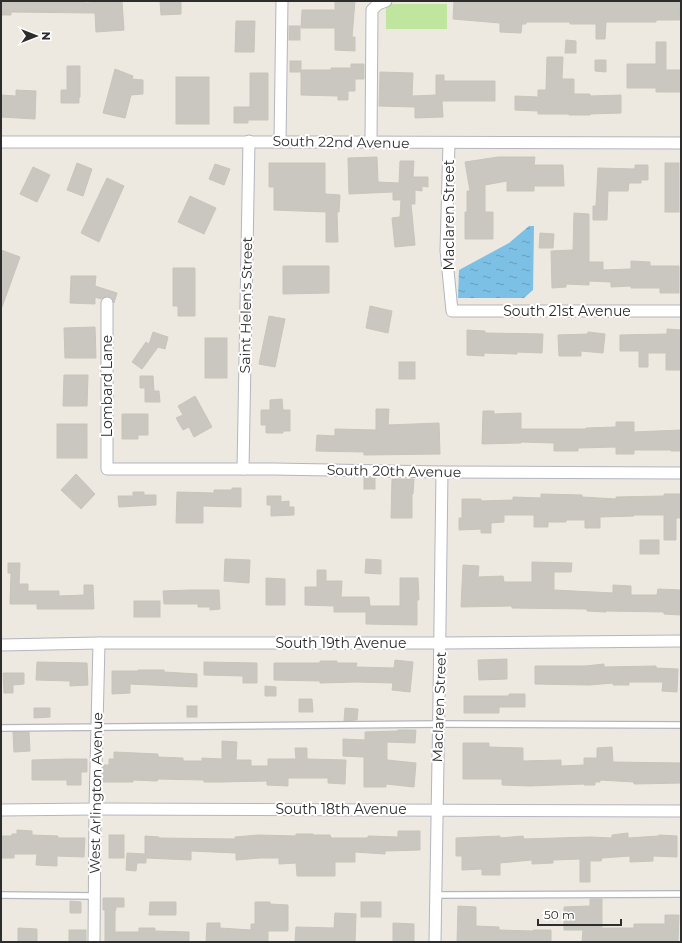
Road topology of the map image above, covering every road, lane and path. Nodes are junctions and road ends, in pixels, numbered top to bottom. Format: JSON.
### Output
{"nodes":[{"id":1,"x":282,"y":1,"type":"edge"},
{"id":2,"x":386,"y":1,"type":"edge"},
{"id":3,"x":249,"y":141,"type":"junction"},
{"id":4,"x":280,"y":141,"type":"junction"},
{"id":5,"x":1,"y":142,"type":"edge"},
{"id":6,"x":371,"y":143,"type":"junction"},
{"id":7,"x":450,"y":143,"type":"junction"},
{"id":8,"x":681,"y":143,"type":"edge"},
{"id":9,"x":107,"y":303,"type":"dead end"},
{"id":10,"x":452,"y":311,"type":"joint"},
{"id":11,"x":681,"y":311,"type":"edge"},
{"id":12,"x":107,"y":469,"type":"joint"},
{"id":13,"x":243,"y":469,"type":"junction"},
{"id":14,"x":442,"y":472,"type":"junction"},
{"id":15,"x":681,"y":473,"type":"edge"},
{"id":16,"x":681,"y":641,"type":"edge"},
{"id":17,"x":99,"y":643,"type":"junction"},
{"id":18,"x":441,"y":643,"type":"junction"},
{"id":19,"x":1,"y":645,"type":"edge"},
{"id":20,"x":439,"y":724,"type":"junction"},
{"id":21,"x":681,"y":725,"type":"edge"},
{"id":22,"x":1,"y":728,"type":"edge"},
{"id":23,"x":97,"y":728,"type":"junction"},
{"id":24,"x":95,"y":809,"type":"junction"},
{"id":25,"x":436,"y":809,"type":"junction"},
{"id":26,"x":1,"y":810,"type":"edge"},
{"id":27,"x":681,"y":811,"type":"edge"},
{"id":28,"x":681,"y":894,"type":"edge"},
{"id":29,"x":1,"y":895,"type":"edge"},
{"id":30,"x":436,"y":895,"type":"junction"},
{"id":31,"x":95,"y":896,"type":"junction"},
{"id":32,"x":94,"y":942,"type":"edge"},
{"id":33,"x":435,"y":942,"type":"edge"}],
"edges":[{"from":1,"to":4,"type":"street"},
{"from":2,"to":6,"type":"street"},
{"from":3,"to":4,"type":"street","name":"South 22nd Avenue"},
{"from":3,"to":5,"type":"street","name":"South 22nd Avenue"},
{"from":3,"to":13,"type":"street","name":"Saint Helen's Street"},
{"from":4,"to":6,"type":"street","name":"South 22nd Avenue"},
{"from":6,"to":7,"type":"street","name":"South 22nd Avenue"},
{"from":7,"to":8,"type":"street","name":"South 22nd Avenue"},
{"from":7,"to":10,"type":"street","name":"Maclaren Street"},
{"from":9,"to":12,"type":"street","name":"Lombard Lane"},
{"from":10,"to":11,"type":"street","name":"South 21st Avenue"},
{"from":12,"to":13,"type":"street","name":"South 20th Avenue"},
{"from":13,"to":14,"type":"street","name":"South 20th Avenue"},
{"from":14,"to":15,"type":"street","name":"South 20th Avenue"},
{"from":14,"to":18,"type":"street","name":"Maclaren Street"},
{"from":16,"to":18,"type":"street","name":"South 19th Avenue"},
{"from":17,"to":18,"type":"street","name":"South 19th Avenue"},
{"from":17,"to":19,"type":"street","name":"South 19th Avenue"},
{"from":17,"to":23,"type":"street","name":"West Arlington Avenue"},
{"from":18,"to":20,"type":"street","name":"Maclaren Street"},
{"from":20,"to":21,"type":"lane"},
{"from":20,"to":23,"type":"lane"},
{"from":20,"to":25,"type":"street","name":"Maclaren Street"},
{"from":22,"to":23,"type":"lane"},
{"from":23,"to":24,"type":"street","name":"West Arlington Avenue"},
{"from":24,"to":25,"type":"street","name":"South 18th Avenue"},
{"from":24,"to":26,"type":"street","name":"South 18th Avenue"},
{"from":24,"to":31,"type":"street","name":"West Arlington Avenue"},
{"from":25,"to":27,"type":"street","name":"South 18th Avenue"},
{"from":25,"to":30,"type":"street","name":"Maclaren Street"},
{"from":28,"to":30,"type":"lane"},
{"from":29,"to":31,"type":"lane"},
{"from":30,"to":33,"type":"street","name":"Maclaren Street"},
{"from":31,"to":32,"type":"street","name":"West Arlington Avenue"}]}
